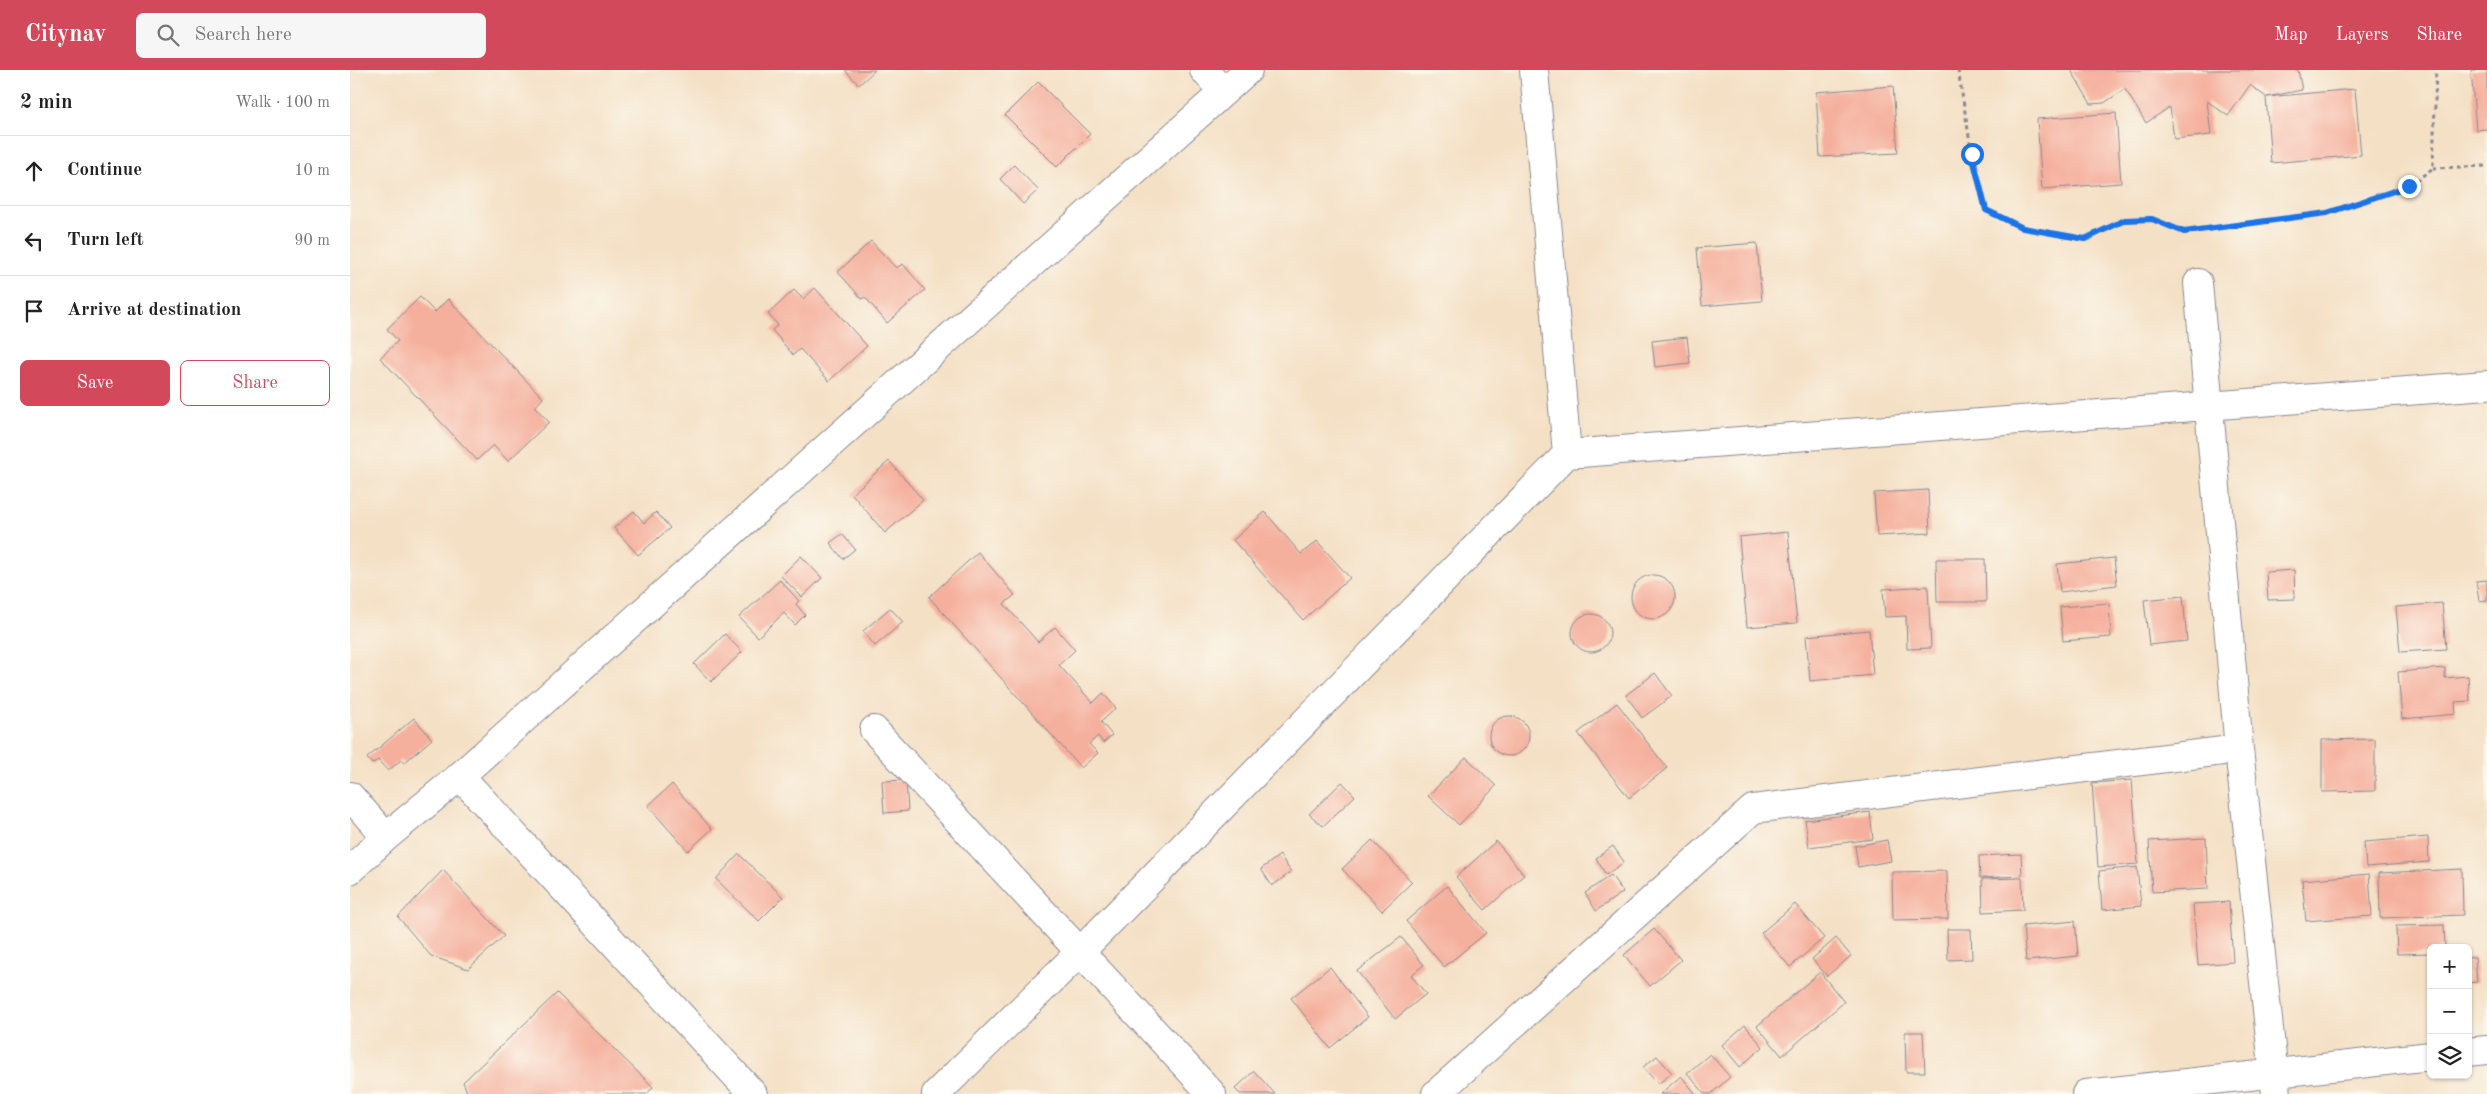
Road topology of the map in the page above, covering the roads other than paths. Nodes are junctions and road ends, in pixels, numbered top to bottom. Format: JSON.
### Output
{"nodes":[{"id":1,"x":1204,"y":70,"type":"edge"},
{"id":2,"x":1248,"y":70,"type":"edge"},
{"id":3,"x":1534,"y":70,"type":"edge"},
{"id":4,"x":1224,"y":92,"type":"junction"},
{"id":5,"x":2198,"y":284,"type":"dead end"},
{"id":6,"x":2487,"y":385,"type":"edge"},
{"id":7,"x":2209,"y":405,"type":"junction"},
{"id":8,"x":1567,"y":454,"type":"junction"},
{"id":9,"x":874,"y":730,"type":"dead end"},
{"id":10,"x":2239,"y":749,"type":"junction"},
{"id":11,"x":460,"y":776,"type":"junction"},
{"id":12,"x":350,"y":796,"type":"edge"},
{"id":13,"x":386,"y":837,"type":"junction"},
{"id":14,"x":350,"y":870,"type":"edge"},
{"id":15,"x":1080,"y":952,"type":"junction"},
{"id":16,"x":2487,"y":1050,"type":"edge"},
{"id":17,"x":2472,"y":1052,"type":"edge"},
{"id":18,"x":2427,"y":1057,"type":"edge"},
{"id":19,"x":2274,"y":1083,"type":"edge"},
{"id":20,"x":753,"y":1094,"type":"edge"},
{"id":21,"x":936,"y":1094,"type":"edge"},
{"id":22,"x":1212,"y":1094,"type":"edge"},
{"id":23,"x":1436,"y":1094,"type":"edge"},
{"id":24,"x":2086,"y":1094,"type":"edge"}],
"edges":[{"from":1,"to":4,"type":"street"},
{"from":2,"to":4,"type":"street"},
{"from":3,"to":8,"type":"street"},
{"from":4,"to":11,"type":"street"},
{"from":5,"to":7,"type":"street"},
{"from":6,"to":7,"type":"street"},
{"from":7,"to":8,"type":"street"},
{"from":7,"to":10,"type":"street"},
{"from":8,"to":15,"type":"street"},
{"from":9,"to":15,"type":"street"},
{"from":10,"to":19,"type":"street"},
{"from":10,"to":23,"type":"street"},
{"from":11,"to":13,"type":"street"},
{"from":11,"to":20,"type":"street"},
{"from":12,"to":13,"type":"street"},
{"from":13,"to":14,"type":"street"},
{"from":15,"to":21,"type":"street"},
{"from":15,"to":22,"type":"street"},
{"from":16,"to":17,"type":"street"},
{"from":18,"to":19,"type":"street"},
{"from":19,"to":24,"type":"street"}]}
